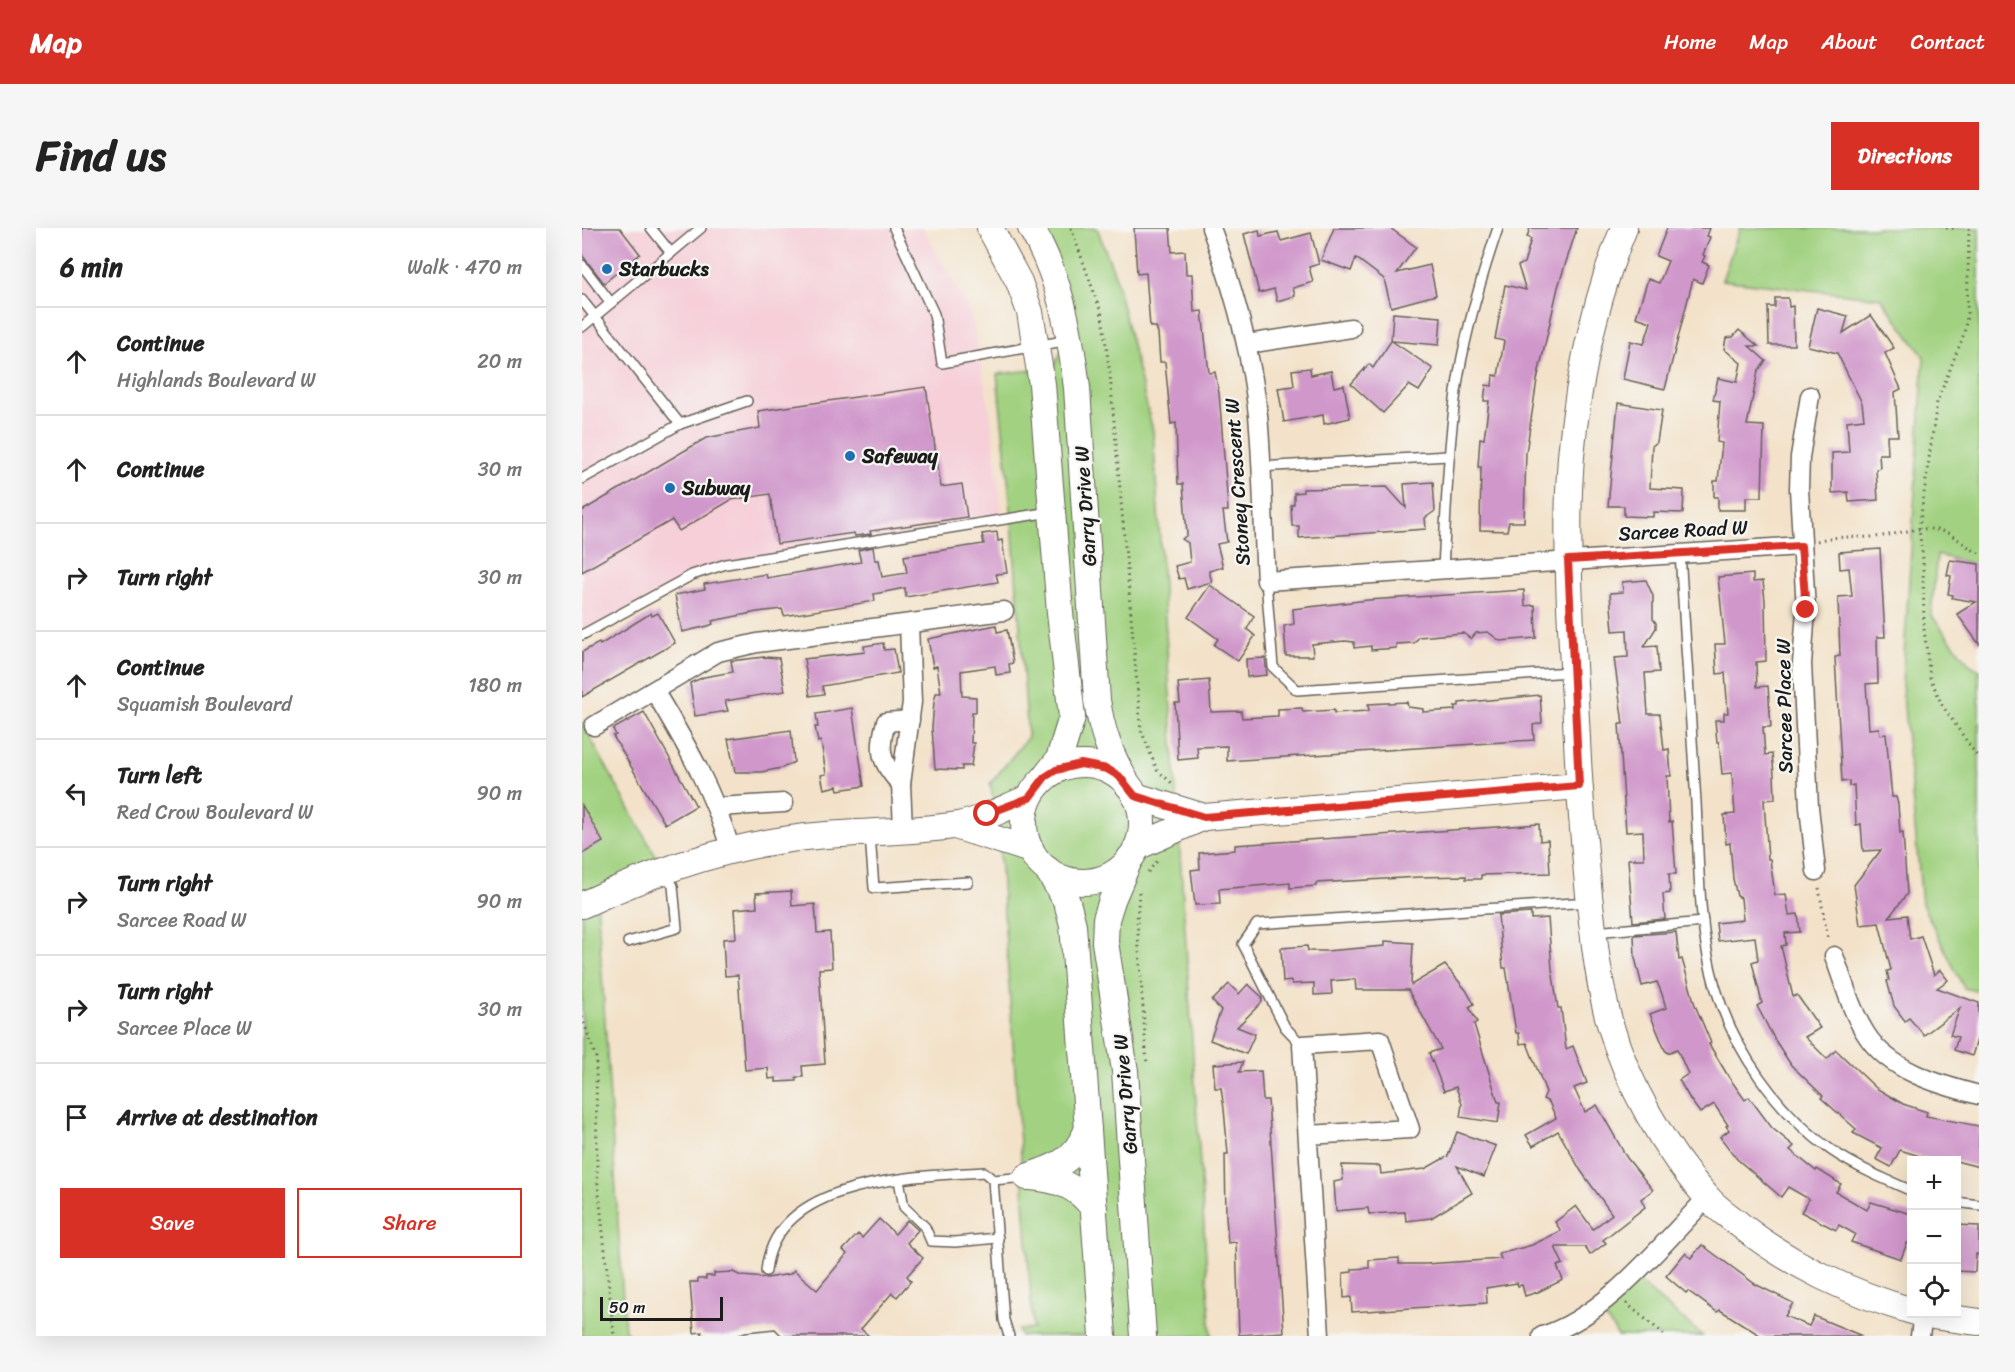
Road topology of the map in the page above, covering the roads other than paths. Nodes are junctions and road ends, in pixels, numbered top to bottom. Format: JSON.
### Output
{"nodes":[{"id":1,"x":651,"y":228,"type":"edge"},
{"id":2,"x":701,"y":228,"type":"edge"},
{"id":3,"x":894,"y":228,"type":"edge"},
{"id":4,"x":990,"y":228,"type":"edge"},
{"id":5,"x":1031,"y":228,"type":"edge"},
{"id":6,"x":1211,"y":228,"type":"edge"},
{"id":7,"x":1498,"y":228,"type":"edge"},
{"id":8,"x":1624,"y":228,"type":"edge"},
{"id":9,"x":671,"y":253,"type":"junction"},
{"id":10,"x":582,"y":265,"type":"edge"},
{"id":11,"x":582,"y":300,"type":"edge"},
{"id":12,"x":611,"y":303,"type":"junction"},
{"id":13,"x":595,"y":316,"type":"junction"},
{"id":14,"x":582,"y":327,"type":"edge"},
{"id":15,"x":1351,"y":328,"type":"dead end"},
{"id":16,"x":1071,"y":340,"type":"junction"},
{"id":17,"x":1247,"y":344,"type":"junction"},
{"id":18,"x":1038,"y":347,"type":"junction"},
{"id":19,"x":1810,"y":396,"type":"dead end"},
{"id":20,"x":747,"y":401,"type":"dead end"},
{"id":21,"x":680,"y":424,"type":"junction"},
{"id":22,"x":1448,"y":456,"type":"junction"},
{"id":23,"x":1260,"y":467,"type":"junction"},
{"id":24,"x":582,"y":479,"type":"edge"},
{"id":25,"x":1053,"y":511,"type":"junction"},
{"id":26,"x":1801,"y":546,"type":"junction"},
{"id":27,"x":1680,"y":553,"type":"junction"},
{"id":28,"x":1568,"y":560,"type":"junction"},
{"id":29,"x":1443,"y":570,"type":"junction"},
{"id":30,"x":1266,"y":581,"type":"junction"},
{"id":31,"x":1004,"y":611,"type":"dead end"},
{"id":32,"x":909,"y":624,"type":"junction"},
{"id":33,"x":582,"y":635,"type":"edge"},
{"id":34,"x":1574,"y":671,"type":"junction"},
{"id":35,"x":655,"y":692,"type":"junction"},
{"id":36,"x":910,"y":720,"type":"junction"},
{"id":37,"x":594,"y":726,"type":"dead end"},
{"id":38,"x":1045,"y":777,"type":"junction"},
{"id":39,"x":900,"y":784,"type":"junction"},
{"id":40,"x":1579,"y":786,"type":"junction"},
{"id":41,"x":1132,"y":790,"type":"junction"},
{"id":42,"x":1029,"y":798,"type":"junction"},
{"id":43,"x":784,"y":803,"type":"dead end"},
{"id":44,"x":718,"y":807,"type":"junction"},
{"id":45,"x":1204,"y":817,"type":"junction"},
{"id":46,"x":955,"y":826,"type":"junction"},
{"id":47,"x":903,"y":830,"type":"junction"},
{"id":48,"x":869,"y":833,"type":"junction"},
{"id":49,"x":1031,"y":850,"type":"junction"},
{"id":50,"x":731,"y":851,"type":"junction"},
{"id":51,"x":1137,"y":861,"type":"junction"},
{"id":52,"x":664,"y":870,"type":"junction"},
{"id":53,"x":1048,"y":870,"type":"junction"},
{"id":54,"x":1816,"y":871,"type":"road end"},
{"id":55,"x":968,"y":882,"type":"dead end"},
{"id":56,"x":1590,"y":902,"type":"junction"},
{"id":57,"x":582,"y":905,"type":"edge"},
{"id":58,"x":1703,"y":922,"type":"junction"},
{"id":59,"x":1593,"y":932,"type":"junction"},
{"id":60,"x":628,"y":942,"type":"dead end"},
{"id":61,"x":1834,"y":956,"type":"road end"},
{"id":62,"x":1302,"y":1045,"type":"junction"},
{"id":63,"x":1979,"y":1095,"type":"edge"},
{"id":64,"x":1089,"y":1129,"type":"junction"},
{"id":65,"x":1308,"y":1135,"type":"junction"},
{"id":66,"x":1027,"y":1177,"type":"junction"},
{"id":67,"x":900,"y":1180,"type":"junction"},
{"id":68,"x":993,"y":1180,"type":"junction"},
{"id":69,"x":1907,"y":1189,"type":"edge"},
{"id":70,"x":1707,"y":1198,"type":"junction"},
{"id":71,"x":1961,"y":1203,"type":"edge"},
{"id":72,"x":1979,"y":1205,"type":"edge"},
{"id":73,"x":1094,"y":1209,"type":"junction"},
{"id":74,"x":998,"y":1238,"type":"junction"},
{"id":75,"x":766,"y":1271,"type":"dead end"},
{"id":76,"x":1918,"y":1319,"type":"edge"},
{"id":77,"x":1979,"y":1322,"type":"edge"},
{"id":78,"x":1009,"y":1336,"type":"edge"},
{"id":79,"x":1103,"y":1336,"type":"edge"},
{"id":80,"x":1143,"y":1336,"type":"edge"},
{"id":81,"x":1320,"y":1336,"type":"edge"},
{"id":82,"x":1542,"y":1336,"type":"edge"}],
"edges":[{"from":1,"to":9,"type":"lane"},
{"from":2,"to":9,"type":"lane"},
{"from":3,"to":18,"type":"lane"},
{"from":4,"to":18,"type":"main road","name":"Garry Drive W"},
{"from":5,"to":16,"type":"main road","name":"Garry Drive W"},
{"from":6,"to":17,"type":"street","name":"Stoney Crescent W"},
{"from":7,"to":22,"type":"lane"},
{"from":8,"to":28,"type":"main road"},
{"from":9,"to":12,"type":"lane"},
{"from":10,"to":12,"type":"lane"},
{"from":11,"to":13,"type":"lane"},
{"from":12,"to":13,"type":"lane"},
{"from":13,"to":14,"type":"lane"},
{"from":13,"to":21,"type":"lane"},
{"from":15,"to":17,"type":"street"},
{"from":16,"to":18,"type":"lane"},
{"from":16,"to":41,"type":"main road","name":"Garry Drive W"},
{"from":17,"to":23,"type":"street","name":"Stoney Crescent W"},
{"from":18,"to":25,"type":"main road","name":"Garry Drive W"},
{"from":19,"to":26,"type":"street","name":"Sarcee Place W"},
{"from":20,"to":21,"type":"lane"},
{"from":21,"to":24,"type":"lane"},
{"from":22,"to":23,"type":"lane"},
{"from":22,"to":29,"type":"lane"},
{"from":23,"to":30,"type":"street","name":"Stoney Crescent W"},
{"from":25,"to":33,"type":"lane"},
{"from":25,"to":38,"type":"main road","name":"Garry Drive W"},
{"from":26,"to":27,"type":"street","name":"Sarcee Road W"},
{"from":26,"to":54,"type":"street","name":"Sarcee Place W"},
{"from":27,"to":28,"type":"street","name":"Sarcee Road W"},
{"from":27,"to":58,"type":"lane"},
{"from":28,"to":29,"type":"street","name":"Stoney Crescent W"},
{"from":28,"to":34,"type":"main road"},
{"from":29,"to":30,"type":"street","name":"Stoney Crescent W"},
{"from":30,"to":34,"type":"lane"},
{"from":31,"to":32,"type":"street"},
{"from":32,"to":35,"type":"street"},
{"from":32,"to":36,"type":"street"},
{"from":34,"to":40,"type":"main road"},
{"from":35,"to":37,"type":"street"},
{"from":35,"to":44,"type":"street"},
{"from":36,"to":39,"type":"street"},
{"from":36,"to":39,"type":"street"},
{"from":38,"to":41,"type":"main road"},
{"from":38,"to":42,"type":"main road"},
{"from":39,"to":47,"type":"street"},
{"from":40,"to":45,"type":"main road"},
{"from":40,"to":56,"type":"main road"},
{"from":41,"to":45,"type":"main road"},
{"from":41,"to":51,"type":"main road"},
{"from":42,"to":46,"type":"main road"},
{"from":42,"to":49,"type":"main road"},
{"from":43,"to":44,"type":"street"},
{"from":44,"to":50,"type":"street"},
{"from":45,"to":51,"type":"main road"},
{"from":46,"to":47,"type":"main road"},
{"from":46,"to":49,"type":"main road"},
{"from":47,"to":48,"type":"main road"},
{"from":48,"to":50,"type":"main road"},
{"from":48,"to":55,"type":"lane"},
{"from":49,"to":53,"type":"main road"},
{"from":50,"to":52,"type":"main road"},
{"from":51,"to":53,"type":"main road"},
{"from":51,"to":80,"type":"main road","name":"Garry Drive W"},
{"from":52,"to":57,"type":"main road"},
{"from":52,"to":60,"type":"lane"},
{"from":53,"to":64,"type":"main road","name":"Garry Drive W"},
{"from":56,"to":59,"type":"main road"},
{"from":56,"to":62,"type":"lane"},
{"from":58,"to":59,"type":"lane"},
{"from":58,"to":69,"type":"lane"},
{"from":59,"to":70,"type":"main road"},
{"from":61,"to":63,"type":"street"},
{"from":62,"to":65,"type":"street"},
{"from":62,"to":65,"type":"street"},
{"from":64,"to":66,"type":"main road"},
{"from":64,"to":73,"type":"main road","name":"Garry Drive W"},
{"from":65,"to":81,"type":"street"},
{"from":66,"to":68,"type":"lane"},
{"from":66,"to":73,"type":"main road"},
{"from":67,"to":68,"type":"lane"},
{"from":67,"to":74,"type":"lane"},
{"from":67,"to":75,"type":"lane"},
{"from":68,"to":74,"type":"lane"},
{"from":70,"to":76,"type":"main road"},
{"from":70,"to":82,"type":"street"},
{"from":71,"to":72,"type":"lane"},
{"from":73,"to":79,"type":"main road","name":"Garry Drive W"},
{"from":74,"to":78,"type":"lane"},
{"from":76,"to":77,"type":"main road"}]}
